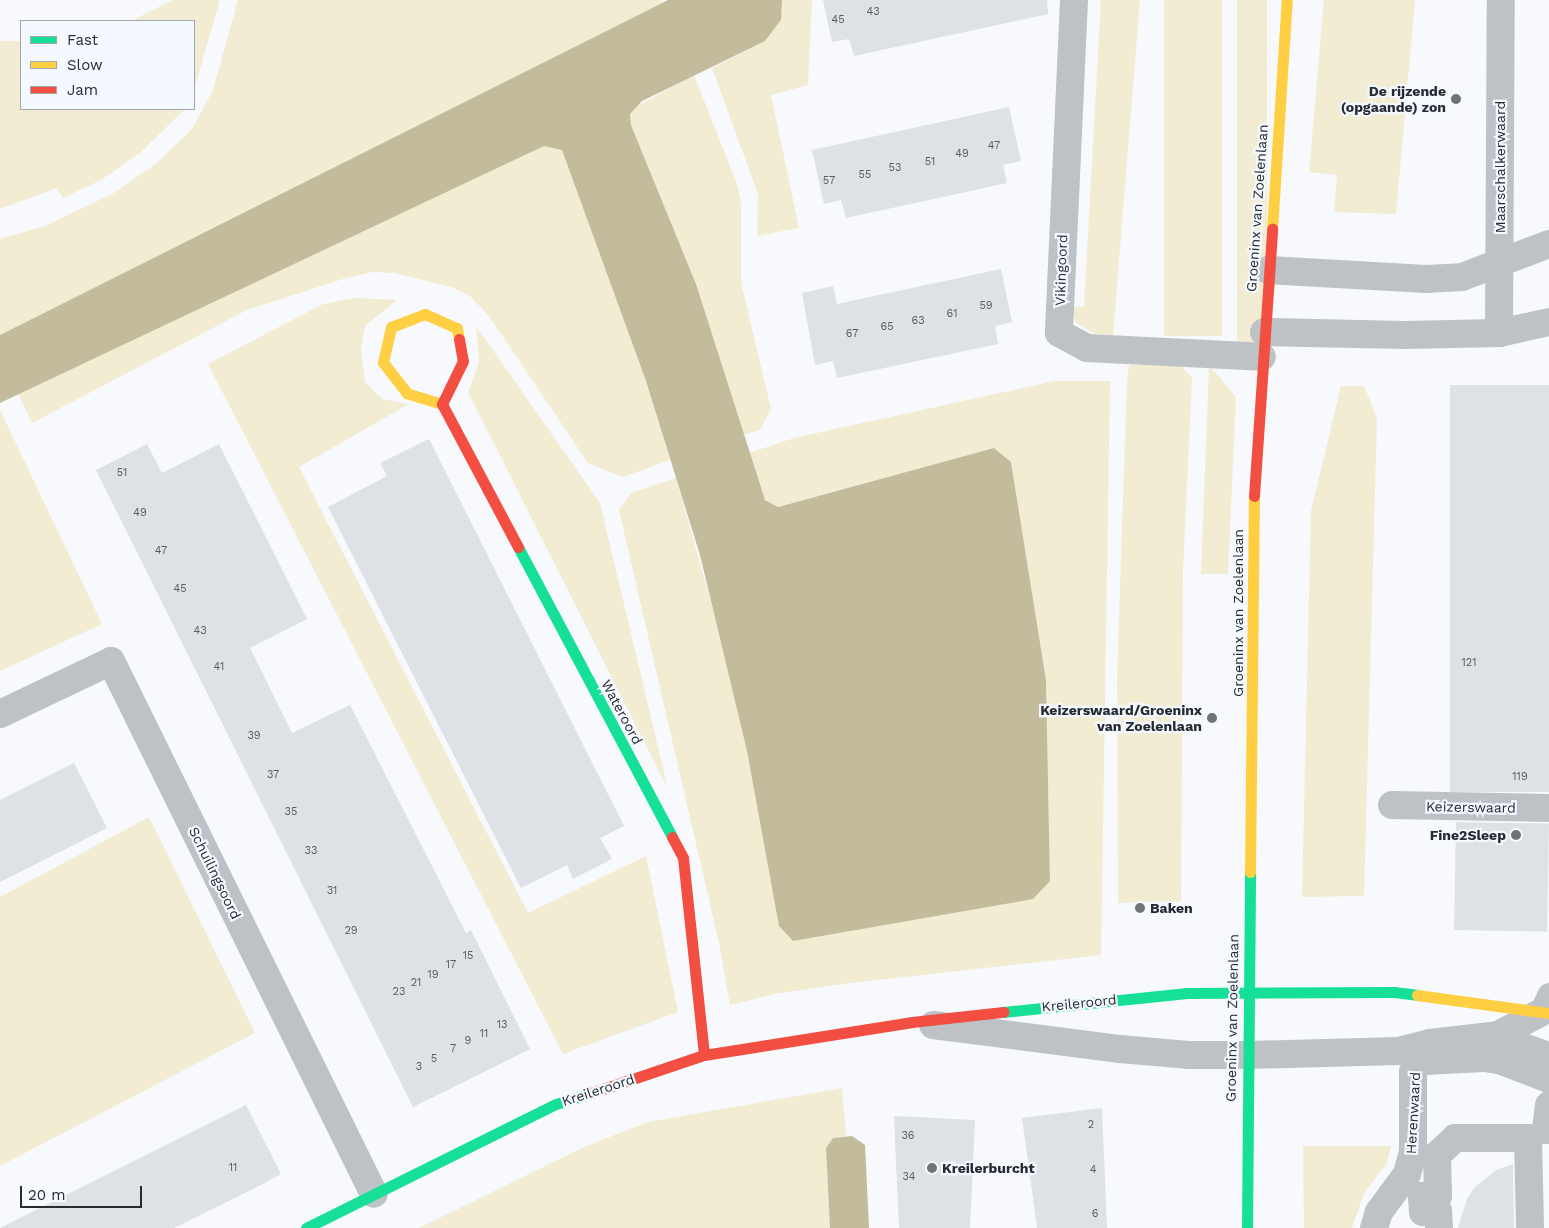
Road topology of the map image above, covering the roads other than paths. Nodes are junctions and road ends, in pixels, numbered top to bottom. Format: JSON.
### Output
{"nodes":[{"id":1,"x":1074,"y":0,"type":"edge"},
{"id":2,"x":1287,"y":0,"type":"edge"},
{"id":3,"x":1501,"y":0,"type":"edge"},
{"id":4,"x":1549,"y":244,"type":"edge"},
{"id":5,"x":1500,"y":263,"type":"junction"},
{"id":6,"x":1268,"y":270,"type":"junction"},
{"id":7,"x":1549,"y":322,"type":"edge"},
{"id":8,"x":1499,"y":333,"type":"junction"},
{"id":9,"x":1263,"y":344,"type":"junction"},
{"id":10,"x":442,"y":404,"type":"junction"},
{"id":11,"x":0,"y":714,"type":"edge"},
{"id":12,"x":1392,"y":805,"type":"dead end"},
{"id":13,"x":1549,"y":808,"type":"edge"},
{"id":14,"x":1248,"y":993,"type":"junction"},
{"id":15,"x":1546,"y":1007,"type":"edge"},
{"id":16,"x":912,"y":1022,"type":"junction"},
{"id":17,"x":1498,"y":1035,"type":"junction"},
{"id":18,"x":1549,"y":1053,"type":"edge"},
{"id":19,"x":704,"y":1055,"type":"junction"},
{"id":20,"x":1247,"y":1055,"type":"junction"},
{"id":21,"x":1549,"y":1079,"type":"edge"},
{"id":22,"x":1549,"y":1105,"type":"edge"},
{"id":23,"x":1549,"y":1130,"type":"edge"},
{"id":24,"x":1549,"y":1137,"type":"edge"},
{"id":25,"x":1549,"y":1174,"type":"edge"},
{"id":26,"x":1549,"y":1184,"type":"edge"},
{"id":27,"x":374,"y":1194,"type":"junction"},
{"id":28,"x":306,"y":1228,"type":"edge"},
{"id":29,"x":1247,"y":1228,"type":"edge"},
{"id":30,"x":1374,"y":1228,"type":"edge"},
{"id":31,"x":1439,"y":1228,"type":"edge"},
{"id":32,"x":1530,"y":1228,"type":"edge"},
{"id":33,"x":1549,"y":1228,"type":"edge"}],
"edges":[{"from":1,"to":9,"type":"street","name":"Vikingoord"},
{"from":2,"to":6,"type":"street","name":"Groeninx van Zoelenlaan"},
{"from":3,"to":5,"type":"street","name":"Maarschalkerwaard"},
{"from":4,"to":5,"type":"street"},
{"from":5,"to":6,"type":"street"},
{"from":5,"to":8,"type":"street","name":"Maarschalkerwaard"},
{"from":6,"to":9,"type":"street","name":"Groeninx van Zoelenlaan"},
{"from":7,"to":8,"type":"street"},
{"from":8,"to":9,"type":"street"},
{"from":9,"to":14,"type":"street","name":"Groeninx van Zoelenlaan"},
{"from":10,"to":10,"type":"street"},
{"from":10,"to":19,"type":"street","name":"Wateroord"},
{"from":11,"to":27,"type":"street","name":"Schuilingsoord"},
{"from":12,"to":13,"type":"street","name":"Keizerswaard"},
{"from":14,"to":15,"type":"street"},
{"from":14,"to":16,"type":"street","name":"Kreileroord"},
{"from":14,"to":20,"type":"street","name":"Groeninx van Zoelenlaan"},
{"from":15,"to":17,"type":"street"},
{"from":16,"to":19,"type":"street","name":"Kreileroord"},
{"from":16,"to":20,"type":"street","name":"Kreileroord"},
{"from":17,"to":18,"type":"lane"},
{"from":17,"to":20,"type":"street"},
{"from":19,"to":27,"type":"street","name":"Kreileroord"},
{"from":20,"to":29,"type":"street","name":"Groeninx van Zoelenlaan"},
{"from":21,"to":30,"type":"street","name":"Herenwaard"},
{"from":22,"to":23,"type":"street"},
{"from":24,"to":25,"type":"street"},
{"from":26,"to":33,"type":"street"},
{"from":27,"to":28,"type":"street","name":"Kreileroord"},
{"from":31,"to":32,"type":"street","name":"Herenwaard"}]}
